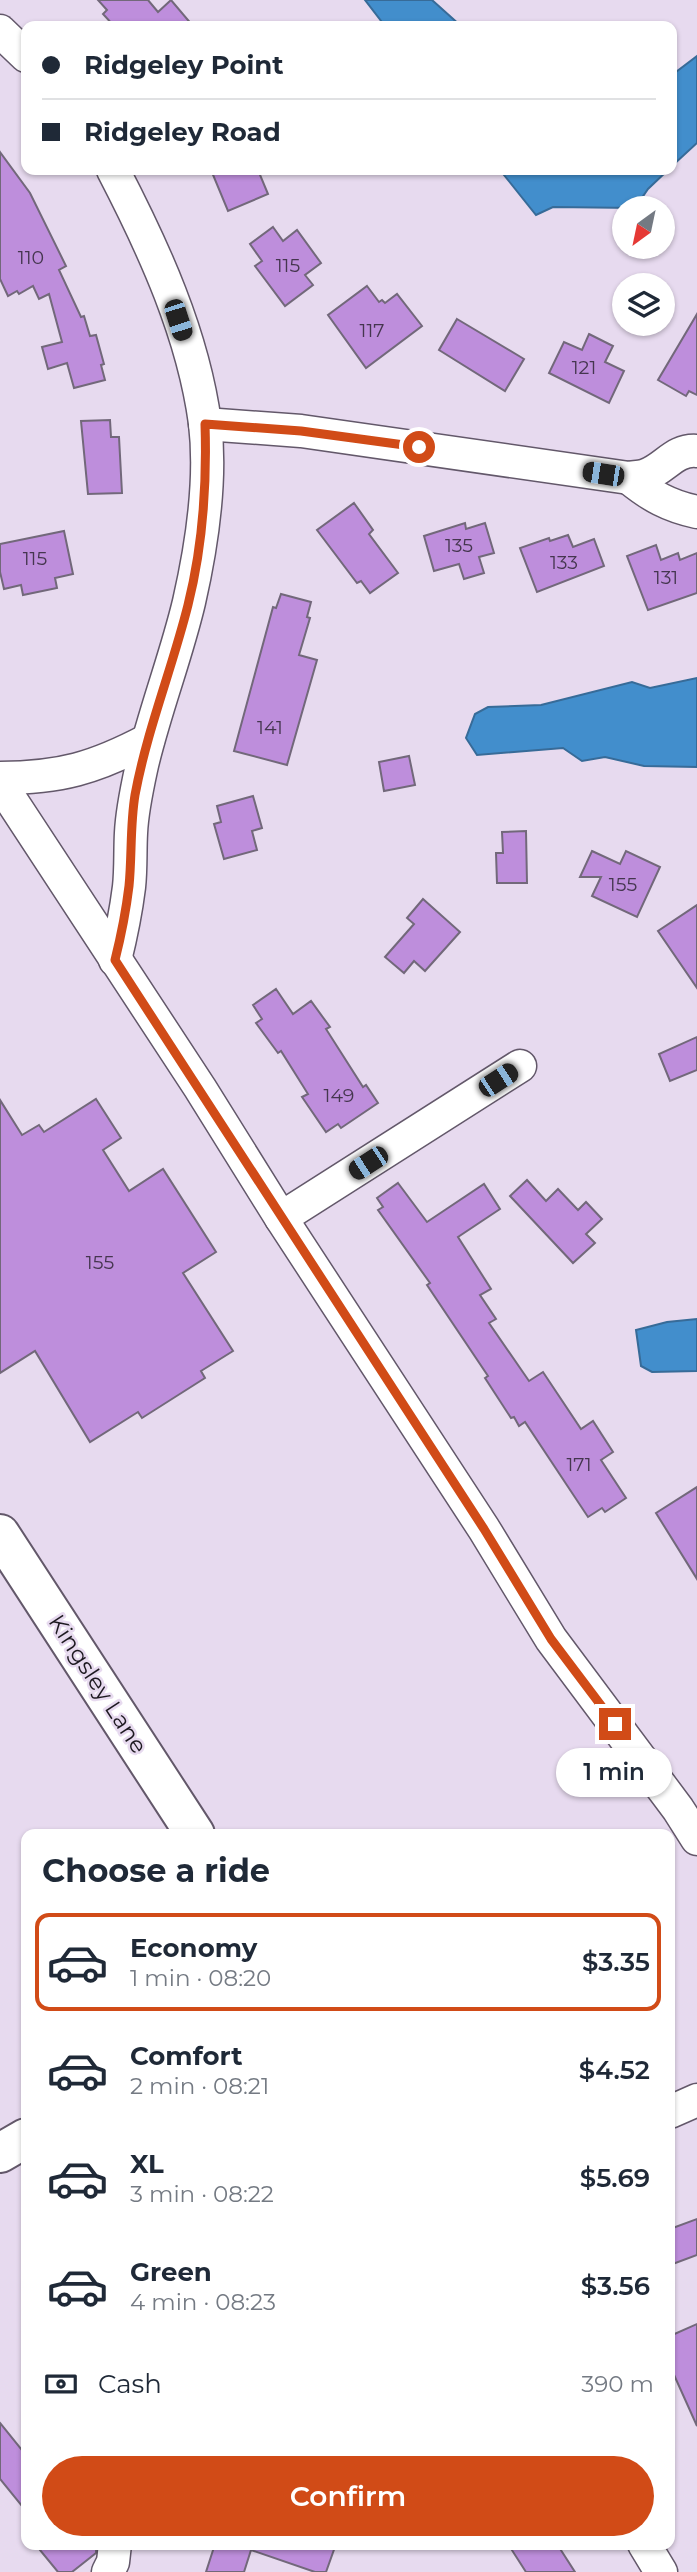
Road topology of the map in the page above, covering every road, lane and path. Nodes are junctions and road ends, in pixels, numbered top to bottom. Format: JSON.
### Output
{"nodes":[{"id":1,"x":0,"y":31,"type":"edge"},
{"id":2,"x":21,"y":51,"type":"edge"},
{"id":3,"x":116,"y":175,"type":"edge"},
{"id":4,"x":205,"y":424,"type":"junction"},
{"id":5,"x":697,"y":451,"type":"edge"},
{"id":6,"x":629,"y":478,"type":"junction"},
{"id":7,"x":697,"y":512,"type":"edge"},
{"id":8,"x":148,"y":740,"type":"junction"},
{"id":9,"x":0,"y":780,"type":"edge"},
{"id":10,"x":115,"y":960,"type":"junction"},
{"id":11,"x":520,"y":1066,"type":"dead end"},
{"id":12,"x":281,"y":1218,"type":"junction"},
{"id":13,"x":0,"y":1534,"type":"edge"},
{"id":14,"x":688,"y":1819,"type":"edge"},
{"id":15,"x":192,"y":1829,"type":"edge"},
{"id":16,"x":697,"y":1839,"type":"edge"},
{"id":17,"x":697,"y":2100,"type":"edge"},
{"id":18,"x":675,"y":2110,"type":"edge"},
{"id":19,"x":21,"y":2141,"type":"edge"},
{"id":20,"x":0,"y":2153,"type":"edge"},
{"id":21,"x":114,"y":2550,"type":"edge"},
{"id":22,"x":647,"y":2550,"type":"edge"},
{"id":23,"x":108,"y":2572,"type":"edge"},
{"id":24,"x":661,"y":2572,"type":"edge"}],
"edges":[{"from":1,"to":2,"type":"street"},
{"from":3,"to":4,"type":"street"},
{"from":4,"to":6,"type":"street"},
{"from":4,"to":8,"type":"street"},
{"from":5,"to":6,"type":"street"},
{"from":6,"to":7,"type":"street"},
{"from":8,"to":9,"type":"street"},
{"from":8,"to":10,"type":"street"},
{"from":9,"to":10,"type":"street"},
{"from":10,"to":12,"type":"street"},
{"from":11,"to":12,"type":"street"},
{"from":12,"to":14,"type":"street"},
{"from":13,"to":15,"type":"street","name":"Kingsley Lane"},
{"from":14,"to":16,"type":"street"},
{"from":17,"to":18,"type":"street"},
{"from":19,"to":20,"type":"street"},
{"from":21,"to":23,"type":"street"},
{"from":22,"to":24,"type":"street"}]}
